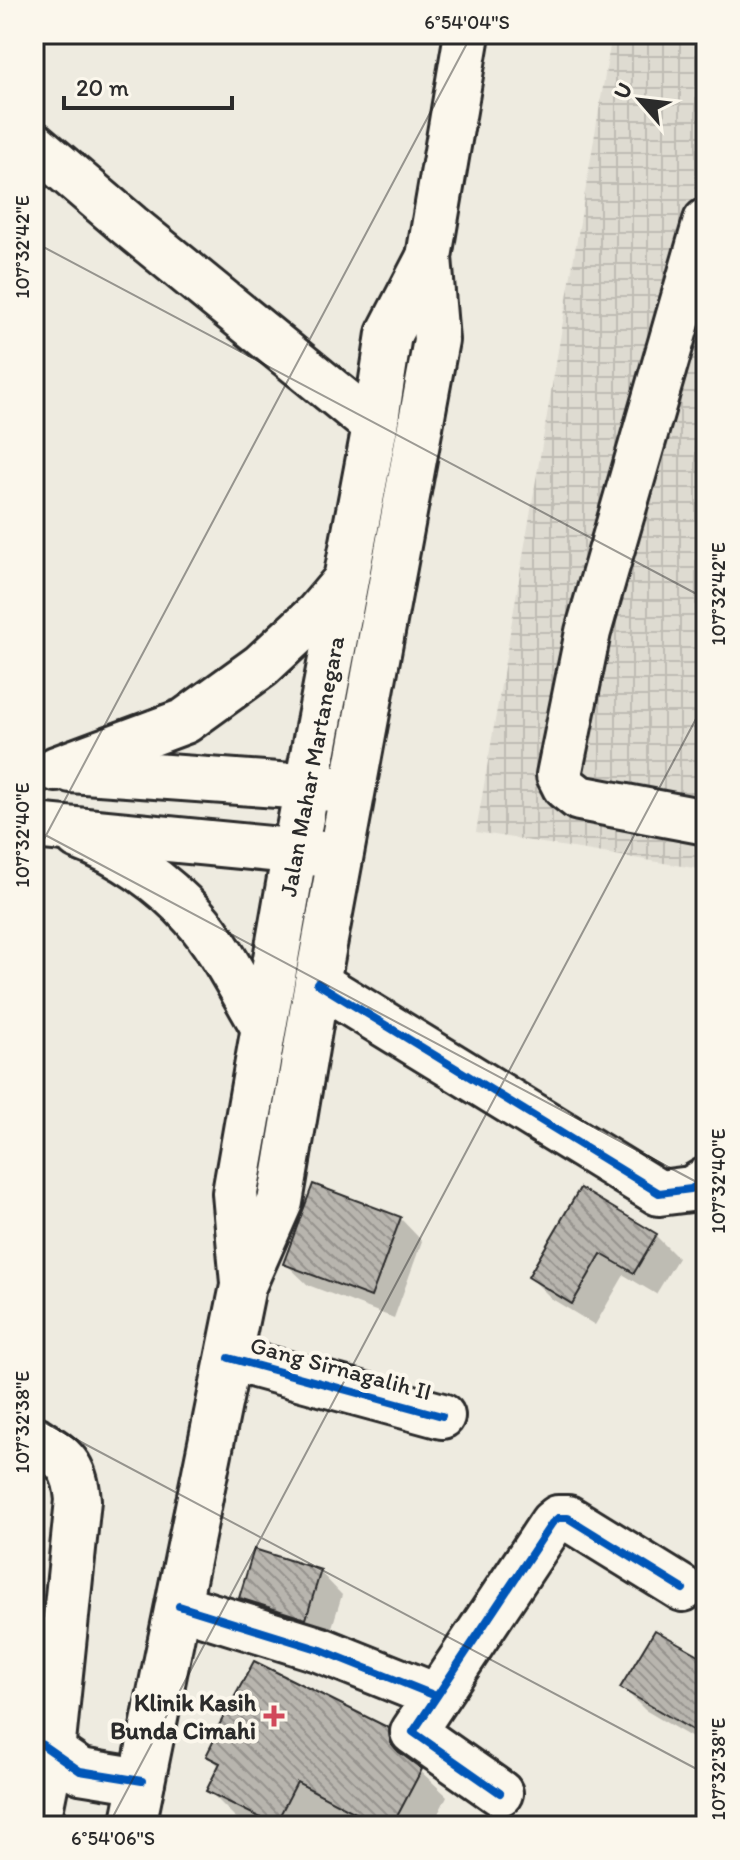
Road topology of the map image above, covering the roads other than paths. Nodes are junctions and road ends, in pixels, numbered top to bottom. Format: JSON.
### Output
{"nodes":[{"id":1,"x":467,"y":34,"type":"edge"},
{"id":2,"x":34,"y":144,"type":"edge"},
{"id":3,"x":706,"y":221,"type":"edge"},
{"id":4,"x":429,"y":257,"type":"junction"},
{"id":5,"x":375,"y":426,"type":"junction"},
{"id":6,"x":344,"y":582,"type":"junction"},
{"id":7,"x":45,"y":768,"type":"edge"},
{"id":8,"x":307,"y":785,"type":"junction"},
{"id":9,"x":352,"y":792,"type":"junction"},
{"id":10,"x":706,"y":822,"type":"edge"},
{"id":11,"x":42,"y":826,"type":"edge"},
{"id":12,"x":295,"y":850,"type":"junction"},
{"id":13,"x":340,"y":856,"type":"junction"},
{"id":14,"x":317,"y":983,"type":"junction"},
{"id":15,"x":263,"y":1026,"type":"junction"},
{"id":16,"x":706,"y":1180,"type":"edge"},
{"id":17,"x":243,"y":1286,"type":"junction"},
{"id":18,"x":229,"y":1358,"type":"junction"},
{"id":19,"x":442,"y":1416,"type":"dead end"},
{"id":20,"x":34,"y":1438,"type":"edge"},
{"id":21,"x":683,"y":1589,"type":"dead end"},
{"id":22,"x":179,"y":1606,"type":"junction"},
{"id":23,"x":436,"y":1696,"type":"junction"},
{"id":24,"x":43,"y":1745,"type":"edge"},
{"id":25,"x":142,"y":1781,"type":"junction"},
{"id":26,"x":500,"y":1793,"type":"dead end"},
{"id":27,"x":37,"y":1826,"type":"edge"},
{"id":28,"x":133,"y":1826,"type":"edge"}],
"edges":[{"from":1,"to":4,"type":"main road","name":"Jalan Mahar Martanegara"},
{"from":2,"to":5,"type":"main road"},
{"from":3,"to":10,"type":"main road"},
{"from":4,"to":5,"type":"main road","name":"Jalan Mahar Martanegara"},
{"from":4,"to":9,"type":"main road","name":"Jalan Mahar Martanegara"},
{"from":5,"to":6,"type":"main road","name":"Jalan Mahar Martanegara"},
{"from":6,"to":7,"type":"main road"},
{"from":6,"to":8,"type":"main road","name":"Jalan Mahar Martanegara"},
{"from":7,"to":8,"type":"main road"},
{"from":8,"to":9,"type":"main road"},
{"from":8,"to":12,"type":"main road","name":"Jalan Mahar Martanegara"},
{"from":9,"to":13,"type":"main road","name":"Jalan Mahar Martanegara"},
{"from":11,"to":12,"type":"main road"},
{"from":11,"to":15,"type":"main road"},
{"from":12,"to":13,"type":"main road"},
{"from":12,"to":15,"type":"main road","name":"Jalan Mahar Martanegara"},
{"from":13,"to":14,"type":"main road","name":"Jalan Mahar Martanegara"},
{"from":14,"to":16,"type":"main road"},
{"from":14,"to":17,"type":"main road","name":"Jalan Mahar Martanegara"},
{"from":15,"to":17,"type":"main road","name":"Jalan Mahar Martanegara"},
{"from":17,"to":18,"type":"main road","name":"Jalan Mahar Martanegara"},
{"from":18,"to":19,"type":"main road","name":"Gang Sirnagalih II"},
{"from":18,"to":22,"type":"main road","name":"Jalan Mahar Martanegara"},
{"from":20,"to":24,"type":"main road"},
{"from":21,"to":23,"type":"main road"},
{"from":22,"to":23,"type":"main road"},
{"from":22,"to":25,"type":"main road","name":"Jalan Mahar Martanegara"},
{"from":23,"to":26,"type":"main road"},
{"from":24,"to":25,"type":"main road"},
{"from":24,"to":27,"type":"main road"},
{"from":25,"to":28,"type":"main road","name":"Jalan Mahar Martanegara"}]}
